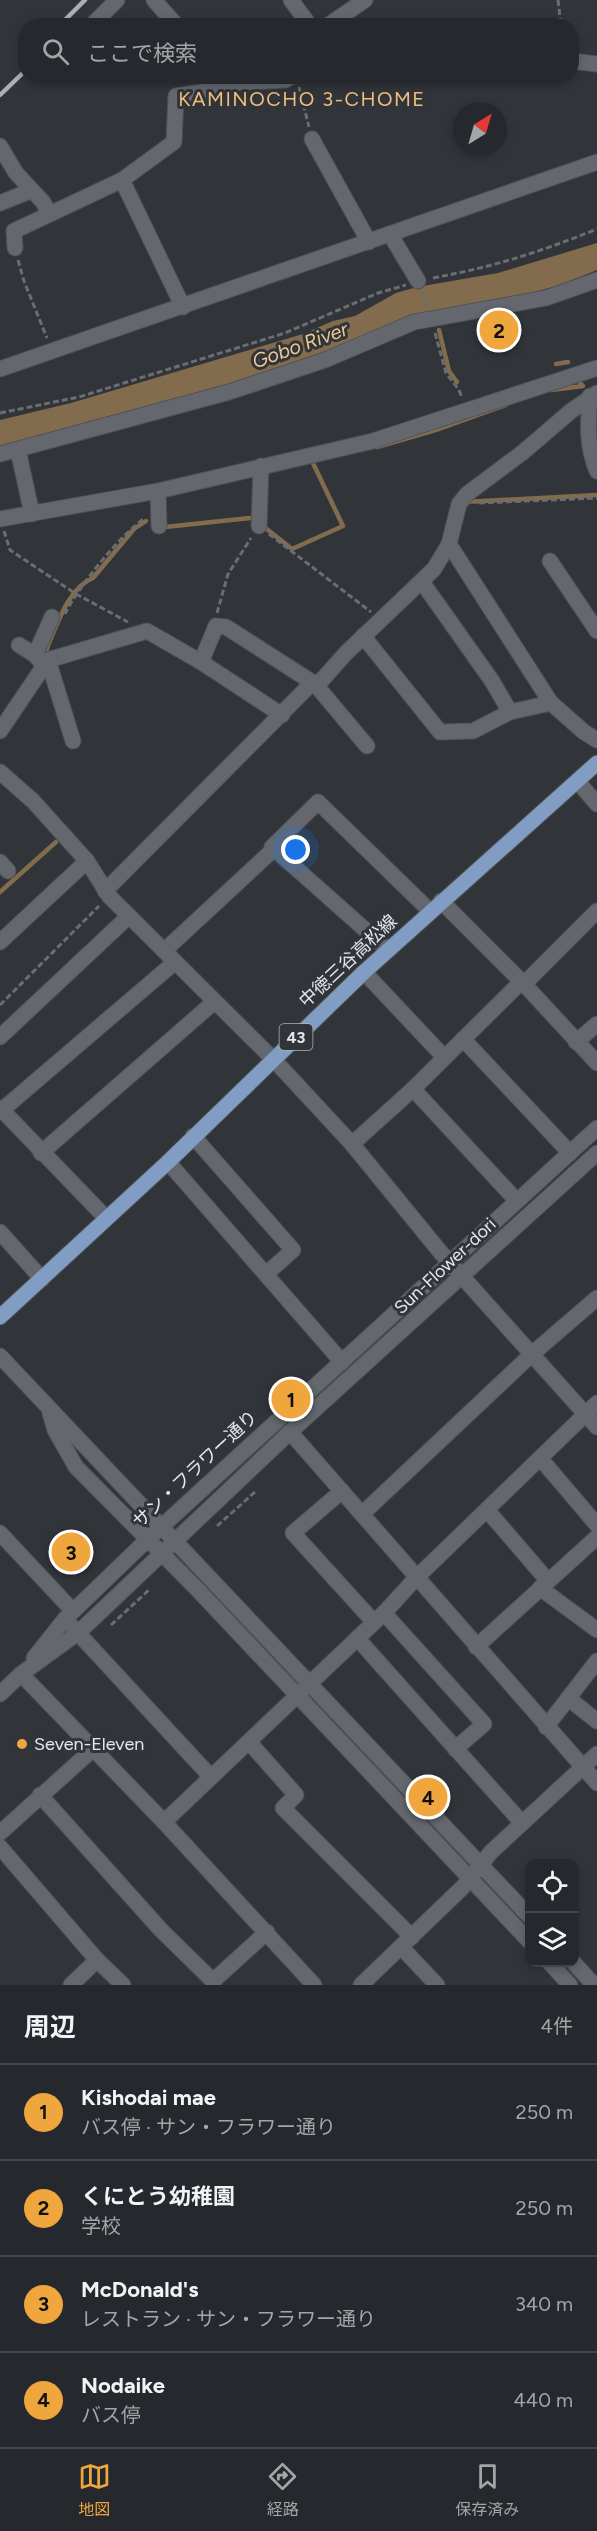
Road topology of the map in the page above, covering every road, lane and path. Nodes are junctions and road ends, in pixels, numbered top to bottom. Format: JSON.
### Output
{"nodes":[{"id":1,"x":117,"y":0,"type":"edge"},
{"id":2,"x":154,"y":0,"type":"edge"},
{"id":3,"x":291,"y":0,"type":"edge"},
{"id":4,"x":365,"y":0,"type":"edge"},
{"id":5,"x":558,"y":0,"type":"edge"},
{"id":6,"x":99,"y":18,"type":"edge"},
{"id":7,"x":170,"y":18,"type":"edge"},
{"id":8,"x":304,"y":18,"type":"edge"},
{"id":9,"x":339,"y":18,"type":"edge"},
{"id":10,"x":560,"y":18,"type":"edge"},
{"id":11,"x":579,"y":62,"type":"edge"},
{"id":12,"x":597,"y":64,"type":"edge"},
{"id":13,"x":224,"y":84,"type":"edge"},
{"id":14,"x":297,"y":84,"type":"edge"},
{"id":15,"x":312,"y":139,"type":"joint"},
{"id":16,"x":0,"y":146,"type":"edge"},
{"id":17,"x":597,"y":162,"type":"edge"},
{"id":18,"x":122,"y":180,"type":"junction"},
{"id":19,"x":30,"y":190,"type":"junction"},
{"id":20,"x":0,"y":203,"type":"edge"},
{"id":21,"x":51,"y":214,"type":"junction"},
{"id":22,"x":597,"y":229,"type":"edge"},
{"id":23,"x":390,"y":234,"type":"junction"},
{"id":24,"x":369,"y":242,"type":"junction"},
{"id":25,"x":15,"y":248,"type":"joint"},
{"id":26,"x":597,"y":280,"type":"edge"},
{"id":27,"x":420,"y":286,"type":"junction"},
{"id":28,"x":183,"y":307,"type":"junction"},
{"id":29,"x":431,"y":318,"type":"junction"},
{"id":30,"x":52,"y":350,"type":"junction"},
{"id":31,"x":597,"y":368,"type":"edge"},
{"id":32,"x":0,"y":369,"type":"edge"},
{"id":33,"x":594,"y":395,"type":"edge"},
{"id":34,"x":466,"y":411,"type":"junction"},
{"id":35,"x":0,"y":413,"type":"edge"},
{"id":36,"x":18,"y":450,"type":"junction"},
{"id":37,"x":0,"y":454,"type":"edge"},
{"id":38,"x":261,"y":466,"type":"junction"},
{"id":39,"x":597,"y":471,"type":"edge"},
{"id":40,"x":158,"y":491,"type":"junction"},
{"id":41,"x":597,"y":498,"type":"edge"},
{"id":42,"x":459,"y":504,"type":"junction"},
{"id":43,"x":32,"y":514,"type":"junction"},
{"id":44,"x":159,"y":521,"type":"joint"},
{"id":45,"x":2,"y":525,"type":"edge"},
{"id":46,"x":259,"y":525,"type":"junction"},
{"id":47,"x":449,"y":544,"type":"junction"},
{"id":48,"x":550,"y":561,"type":"dead end"},
{"id":49,"x":422,"y":582,"type":"junction"},
{"id":50,"x":76,"y":594,"type":"junction"},
{"id":51,"x":58,"y":616,"type":"joint"},
{"id":52,"x":381,"y":620,"type":"junction"},
{"id":53,"x":216,"y":626,"type":"junction"},
{"id":54,"x":147,"y":631,"type":"junction"},
{"id":55,"x":597,"y":631,"type":"edge"},
{"id":56,"x":363,"y":636,"type":"junction"},
{"id":57,"x":19,"y":645,"type":"dead end"},
{"id":58,"x":42,"y":660,"type":"junction"},
{"id":59,"x":201,"y":662,"type":"junction"},
{"id":60,"x":315,"y":684,"type":"junction"},
{"id":61,"x":551,"y":703,"type":"junction"},
{"id":62,"x":510,"y":712,"type":"junction"},
{"id":63,"x":282,"y":716,"type":"junction"},
{"id":64,"x":0,"y":731,"type":"edge"},
{"id":65,"x":597,"y":740,"type":"edge"},
{"id":66,"x":73,"y":741,"type":"dead end"},
{"id":67,"x":367,"y":746,"type":"dead end"},
{"id":68,"x":597,"y":763,"type":"edge"},
{"id":69,"x":1,"y":775,"type":"edge"},
{"id":70,"x":578,"y":782,"type":"junction"},
{"id":71,"x":597,"y":804,"type":"edge"},
{"id":72,"x":274,"y":849,"type":"junction"},
{"id":73,"x":87,"y":861,"type":"junction"},
{"id":74,"x":107,"y":893,"type":"junction"},
{"id":75,"x":436,"y":906,"type":"junction"},
{"id":76,"x":597,"y":911,"type":"edge"},
{"id":77,"x":129,"y":916,"type":"junction"},
{"id":78,"x":0,"y":942,"type":"edge"},
{"id":79,"x":388,"y":950,"type":"junction"},
{"id":80,"x":170,"y":956,"type":"junction"},
{"id":81,"x":364,"y":972,"type":"junction"},
{"id":82,"x":522,"y":982,"type":"junction"},
{"id":83,"x":214,"y":1002,"type":"junction"},
{"id":84,"x":0,"y":1005,"type":"edge"},
{"id":85,"x":597,"y":1024,"type":"edge"},
{"id":86,"x":0,"y":1037,"type":"edge"},
{"id":87,"x":463,"y":1039,"type":"junction"},
{"id":88,"x":576,"y":1041,"type":"junction"},
{"id":89,"x":444,"y":1057,"type":"junction"},
{"id":90,"x":273,"y":1059,"type":"junction"},
{"id":91,"x":597,"y":1063,"type":"edge"},
{"id":92,"x":413,"y":1089,"type":"junction"},
{"id":93,"x":1,"y":1109,"type":"edge"},
{"id":94,"x":597,"y":1128,"type":"edge"},
{"id":95,"x":193,"y":1136,"type":"junction"},
{"id":96,"x":352,"y":1144,"type":"junction"},
{"id":97,"x":41,"y":1152,"type":"junction"},
{"id":98,"x":570,"y":1153,"type":"junction"},
{"id":99,"x":597,"y":1153,"type":"edge"},
{"id":100,"x":168,"y":1162,"type":"junction"},
{"id":101,"x":517,"y":1201,"type":"junction"},
{"id":102,"x":106,"y":1218,"type":"junction"},
{"id":103,"x":0,"y":1232,"type":"edge"},
{"id":104,"x":451,"y":1263,"type":"junction"},
{"id":105,"x":266,"y":1274,"type":"junction"},
{"id":106,"x":462,"y":1276,"type":"junction"},
{"id":107,"x":42,"y":1278,"type":"junction"},
{"id":108,"x":597,"y":1298,"type":"edge"},
{"id":109,"x":0,"y":1317,"type":"edge"},
{"id":110,"x":532,"y":1354,"type":"junction"},
{"id":111,"x":0,"y":1356,"type":"edge"},
{"id":112,"x":342,"y":1362,"type":"junction"},
{"id":113,"x":597,"y":1403,"type":"edge"},
{"id":114,"x":48,"y":1408,"type":"junction"},
{"id":115,"x":585,"y":1414,"type":"junction"},
{"id":116,"x":597,"y":1427,"type":"edge"},
{"id":117,"x":290,"y":1432,"type":"junction"},
{"id":118,"x":540,"y":1458,"type":"junction"},
{"id":119,"x":342,"y":1491,"type":"junction"},
{"id":120,"x":255,"y":1492,"type":"dead end"},
{"id":121,"x":487,"y":1510,"type":"junction"},
{"id":122,"x":362,"y":1514,"type":"junction"},
{"id":123,"x":217,"y":1526,"type":"dead end"},
{"id":124,"x":161,"y":1527,"type":"junction"},
{"id":125,"x":0,"y":1533,"type":"edge"},
{"id":126,"x":597,"y":1534,"type":"edge"},
{"id":127,"x":148,"y":1539,"type":"junction"},
{"id":128,"x":175,"y":1541,"type":"junction"},
{"id":129,"x":162,"y":1553,"type":"junction"},
{"id":130,"x":417,"y":1577,"type":"junction"},
{"id":131,"x":544,"y":1584,"type":"junction"},
{"id":132,"x":150,"y":1589,"type":"dead end"},
{"id":133,"x":69,"y":1615,"type":"junction"},
{"id":134,"x":379,"y":1617,"type":"junction"},
{"id":135,"x":111,"y":1625,"type":"dead end"},
{"id":136,"x":597,"y":1630,"type":"edge"},
{"id":137,"x":79,"y":1632,"type":"junction"},
{"id":138,"x":357,"y":1638,"type":"junction"},
{"id":139,"x":476,"y":1647,"type":"junction"},
{"id":140,"x":597,"y":1660,"type":"edge"},
{"id":141,"x":21,"y":1674,"type":"junction"},
{"id":142,"x":311,"y":1683,"type":"junction"},
{"id":143,"x":0,"y":1694,"type":"edge"},
{"id":144,"x":298,"y":1695,"type":"junction"},
{"id":145,"x":568,"y":1698,"type":"junction"},
{"id":146,"x":597,"y":1721,"type":"edge"},
{"id":147,"x":546,"y":1727,"type":"junction"},
{"id":148,"x":249,"y":1742,"type":"junction"},
{"id":149,"x":93,"y":1749,"type":"junction"},
{"id":150,"x":454,"y":1749,"type":"junction"},
{"id":151,"x":597,"y":1754,"type":"edge"},
{"id":152,"x":583,"y":1767,"type":"junction"},
{"id":153,"x":211,"y":1777,"type":"junction"},
{"id":154,"x":597,"y":1783,"type":"edge"},
{"id":155,"x":40,"y":1795,"type":"junction"},
{"id":156,"x":164,"y":1822,"type":"junction"},
{"id":157,"x":522,"y":1823,"type":"junction"},
{"id":158,"x":0,"y":1833,"type":"edge"},
{"id":159,"x":0,"y":1847,"type":"edge"},
{"id":160,"x":480,"y":1865,"type":"junction"},
{"id":161,"x":470,"y":1879,"type":"junction"},
{"id":162,"x":526,"y":1913,"type":"edge"},
{"id":163,"x":267,"y":1932,"type":"junction"},
{"id":164,"x":525,"y":1937,"type":"edge"},
{"id":165,"x":407,"y":1942,"type":"junction"},
{"id":166,"x":98,"y":1960,"type":"junction"},
{"id":167,"x":554,"y":1967,"type":"edge"},
{"id":168,"x":578,"y":1967,"type":"edge"},
{"id":169,"x":71,"y":1985,"type":"edge"},
{"id":170,"x":123,"y":1985,"type":"edge"},
{"id":171,"x":314,"y":1985,"type":"edge"},
{"id":172,"x":362,"y":1985,"type":"edge"},
{"id":173,"x":437,"y":1985,"type":"edge"},
{"id":174,"x":570,"y":1985,"type":"edge"},
{"id":175,"x":594,"y":1985,"type":"edge"}],
"edges":[{"from":1,"to":6,"type":"street"},
{"from":2,"to":7,"type":"street"},
{"from":3,"to":8,"type":"street"},
{"from":4,"to":9,"type":"street"},
{"from":5,"to":10,"type":"path"},
{"from":11,"to":12,"type":"street"},
{"from":13,"to":18,"type":"street"},
{"from":14,"to":15,"type":"path"},
{"from":15,"to":24,"type":"street"},
{"from":16,"to":19,"type":"street"},
{"from":17,"to":23,"type":"street"},
{"from":18,"to":21,"type":"street"},
{"from":18,"to":28,"type":"street"},
{"from":19,"to":20,"type":"street"},
{"from":19,"to":21,"type":"street"},
{"from":21,"to":25,"type":"street"},
{"from":22,"to":27,"type":"path"},
{"from":23,"to":24,"type":"street"},
{"from":23,"to":27,"type":"street"},
{"from":24,"to":28,"type":"street"},
{"from":25,"to":30,"type":"path"},
{"from":26,"to":29,"type":"street"},
{"from":27,"to":29,"type":"path"},
{"from":27,"to":35,"type":"path"},
{"from":28,"to":30,"type":"street"},
{"from":29,"to":34,"type":"path"},
{"from":29,"to":36,"type":"street"},
{"from":30,"to":32,"type":"street"},
{"from":31,"to":34,"type":"street"},
{"from":33,"to":39,"type":"street"},
{"from":33,"to":42,"type":"street"},
{"from":34,"to":38,"type":"street"},
{"from":36,"to":37,"type":"street"},
{"from":36,"to":43,"type":"street"},
{"from":38,"to":40,"type":"street"},
{"from":38,"to":46,"type":"street"},
{"from":40,"to":43,"type":"street"},
{"from":40,"to":44,"type":"street"},
{"from":41,"to":42,"type":"path"},
{"from":42,"to":47,"type":"street"},
{"from":43,"to":45,"type":"street"},
{"from":44,"to":50,"type":"path"},
{"from":45,"to":50,"type":"path"},
{"from":46,"to":52,"type":"path"},
{"from":46,"to":53,"type":"path"},
{"from":47,"to":49,"type":"street"},
{"from":47,"to":61,"type":"street"},
{"from":48,"to":55,"type":"street"},
{"from":49,"to":52,"type":"street"},
{"from":49,"to":62,"type":"street"},
{"from":50,"to":51,"type":"path"},
{"from":50,"to":54,"type":"path"},
{"from":51,"to":58,"type":"street"},
{"from":52,"to":56,"type":"street"},
{"from":53,"to":59,"type":"street"},
{"from":53,"to":60,"type":"street"},
{"from":54,"to":58,"type":"street"},
{"from":54,"to":59,"type":"street"},
{"from":56,"to":60,"type":"street"},
{"from":56,"to":62,"type":"street"},
{"from":57,"to":58,"type":"street"},
{"from":58,"to":64,"type":"street"},
{"from":58,"to":66,"type":"street"},
{"from":59,"to":63,"type":"street"},
{"from":60,"to":63,"type":"street"},
{"from":60,"to":67,"type":"street"},
{"from":61,"to":62,"type":"street"},
{"from":61,"to":65,"type":"street"},
{"from":63,"to":74,"type":"street"},
{"from":68,"to":70,"type":"main road","name":"中徳三谷高松線","number":"43"},
{"from":69,"to":73,"type":"street"},
{"from":70,"to":71,"type":"street"},
{"from":70,"to":75,"type":"main road","name":"中徳三谷高松線","number":"43"},
{"from":72,"to":75,"type":"street"},
{"from":72,"to":79,"type":"street"},
{"from":72,"to":80,"type":"street"},
{"from":73,"to":74,"type":"street"},
{"from":73,"to":78,"type":"street"},
{"from":74,"to":77,"type":"street"},
{"from":74,"to":84,"type":"path"},
{"from":75,"to":79,"type":"main road","name":"中徳三谷高松線","number":"43"},
{"from":75,"to":82,"type":"street"},
{"from":76,"to":82,"type":"street"},
{"from":77,"to":80,"type":"street"},
{"from":77,"to":86,"type":"street"},
{"from":79,"to":81,"type":"main road","name":"中徳三谷高松線","number":"43"},
{"from":80,"to":83,"type":"street"},
{"from":80,"to":93,"type":"street"},
{"from":81,"to":89,"type":"street"},
{"from":81,"to":90,"type":"main road","name":"中徳三谷高松線","number":"43"},
{"from":82,"to":87,"type":"street"},
{"from":82,"to":88,"type":"street"},
{"from":83,"to":90,"type":"street"},
{"from":83,"to":97,"type":"street"},
{"from":85,"to":88,"type":"street"},
{"from":87,"to":89,"type":"street"},
{"from":87,"to":98,"type":"street"},
{"from":88,"to":91,"type":"street"},
{"from":89,"to":92,"type":"street"},
{"from":90,"to":95,"type":"main road","name":"中徳三谷高松線","number":"43"},
{"from":90,"to":96,"type":"street"},
{"from":92,"to":96,"type":"street"},
{"from":92,"to":101,"type":"street"},
{"from":93,"to":97,"type":"street"},
{"from":94,"to":98,"type":"street"},
{"from":95,"to":100,"type":"main road","name":"中徳三谷高松線","number":"43"},
{"from":95,"to":105,"type":"street"},
{"from":96,"to":104,"type":"street"},
{"from":97,"to":102,"type":"street"},
{"from":98,"to":101,"type":"street","name":"サン・フラワー通り"},
{"from":99,"to":106,"type":"street","name":"Sun-Flower-dori"},
{"from":100,"to":102,"type":"main road","name":"中徳三谷高松線","number":"43"},
{"from":100,"to":105,"type":"street"},
{"from":101,"to":104,"type":"street","name":"サン・フラワー通り"},
{"from":102,"to":107,"type":"main road","name":"中徳三谷高松線","number":"43"},
{"from":103,"to":107,"type":"street"},
{"from":104,"to":106,"type":"street"},
{"from":104,"to":112,"type":"street","name":"サン・フラワー通り"},
{"from":105,"to":112,"type":"street"},
{"from":106,"to":110,"type":"street"},
{"from":106,"to":117,"type":"street","name":"サン・フラワー通り"},
{"from":107,"to":109,"type":"main road","name":"中徳三谷高松線","number":"43"},
{"from":108,"to":110,"type":"street"},
{"from":110,"to":115,"type":"street"},
{"from":110,"to":122,"type":"street"},
{"from":111,"to":114,"type":"street"},
{"from":112,"to":124,"type":"street","name":"サン・フラワー通り"},
{"from":113,"to":115,"type":"street"},
{"from":114,"to":124,"type":"street"},
{"from":114,"to":127,"type":"street"},
{"from":115,"to":116,"type":"street"},
{"from":115,"to":118,"type":"street"},
{"from":117,"to":119,"type":"street"},
{"from":117,"to":128,"type":"street","name":"サン・フラワー通り"},
{"from":118,"to":121,"type":"street"},
{"from":118,"to":126,"type":"street"},
{"from":119,"to":122,"type":"street"},
{"from":119,"to":134,"type":"street"},
{"from":120,"to":123,"type":"path"},
{"from":121,"to":130,"type":"street"},
{"from":121,"to":131,"type":"street"},
{"from":122,"to":130,"type":"street"},
{"from":124,"to":127,"type":"street","name":"サン・フラワー通り"},
{"from":124,"to":128,"type":"street"},
{"from":125,"to":133,"type":"street"},
{"from":126,"to":131,"type":"street"},
{"from":127,"to":129,"type":"street"},
{"from":127,"to":133,"type":"street","name":"サン・フラワー通り"},
{"from":128,"to":129,"type":"street","name":"サン・フラワー通り"},
{"from":128,"to":142,"type":"street"},
{"from":129,"to":137,"type":"street","name":"サン・フラワー通り"},
{"from":129,"to":144,"type":"street"},
{"from":130,"to":134,"type":"street"},
{"from":130,"to":139,"type":"street"},
{"from":131,"to":136,"type":"street"},
{"from":131,"to":139,"type":"street"},
{"from":132,"to":135,"type":"path"},
{"from":133,"to":137,"type":"street"},
{"from":133,"to":141,"type":"street","name":"サン・フラワー通り"},
{"from":134,"to":138,"type":"street"},
{"from":134,"to":150,"type":"street"},
{"from":137,"to":141,"type":"street","name":"サン・フラワー通り"},
{"from":137,"to":153,"type":"street"},
{"from":138,"to":142,"type":"street"},
{"from":138,"to":150,"type":"street"},
{"from":139,"to":147,"type":"street"},
{"from":140,"to":145,"type":"street"},
{"from":141,"to":143,"type":"street","name":"サン・フラワー通り"},
{"from":141,"to":149,"type":"street"},
{"from":142,"to":144,"type":"street"},
{"from":142,"to":160,"type":"street"},
{"from":144,"to":148,"type":"street"},
{"from":144,"to":161,"type":"street"},
{"from":145,"to":146,"type":"street"},
{"from":145,"to":147,"type":"street"},
{"from":147,"to":152,"type":"street"},
{"from":148,"to":153,"type":"street"},
{"from":148,"to":165,"type":"street"},
{"from":149,"to":155,"type":"street"},
{"from":149,"to":156,"type":"street"},
{"from":150,"to":157,"type":"street"},
{"from":151,"to":152,"type":"street"},
{"from":152,"to":154,"type":"street"},
{"from":152,"to":157,"type":"street"},
{"from":153,"to":156,"type":"street"},
{"from":155,"to":158,"type":"street"},
{"from":155,"to":163,"type":"street"},
{"from":156,"to":163,"type":"street"},
{"from":157,"to":160,"type":"street"},
{"from":159,"to":166,"type":"street"},
{"from":160,"to":161,"type":"street"},
{"from":160,"to":162,"type":"street"},
{"from":161,"to":164,"type":"street"},
{"from":161,"to":165,"type":"street"},
{"from":163,"to":171,"type":"street"},
{"from":165,"to":172,"type":"street"},
{"from":165,"to":173,"type":"street"},
{"from":166,"to":169,"type":"street"},
{"from":166,"to":170,"type":"street"},
{"from":167,"to":174,"type":"street"},
{"from":168,"to":175,"type":"street"}]}
